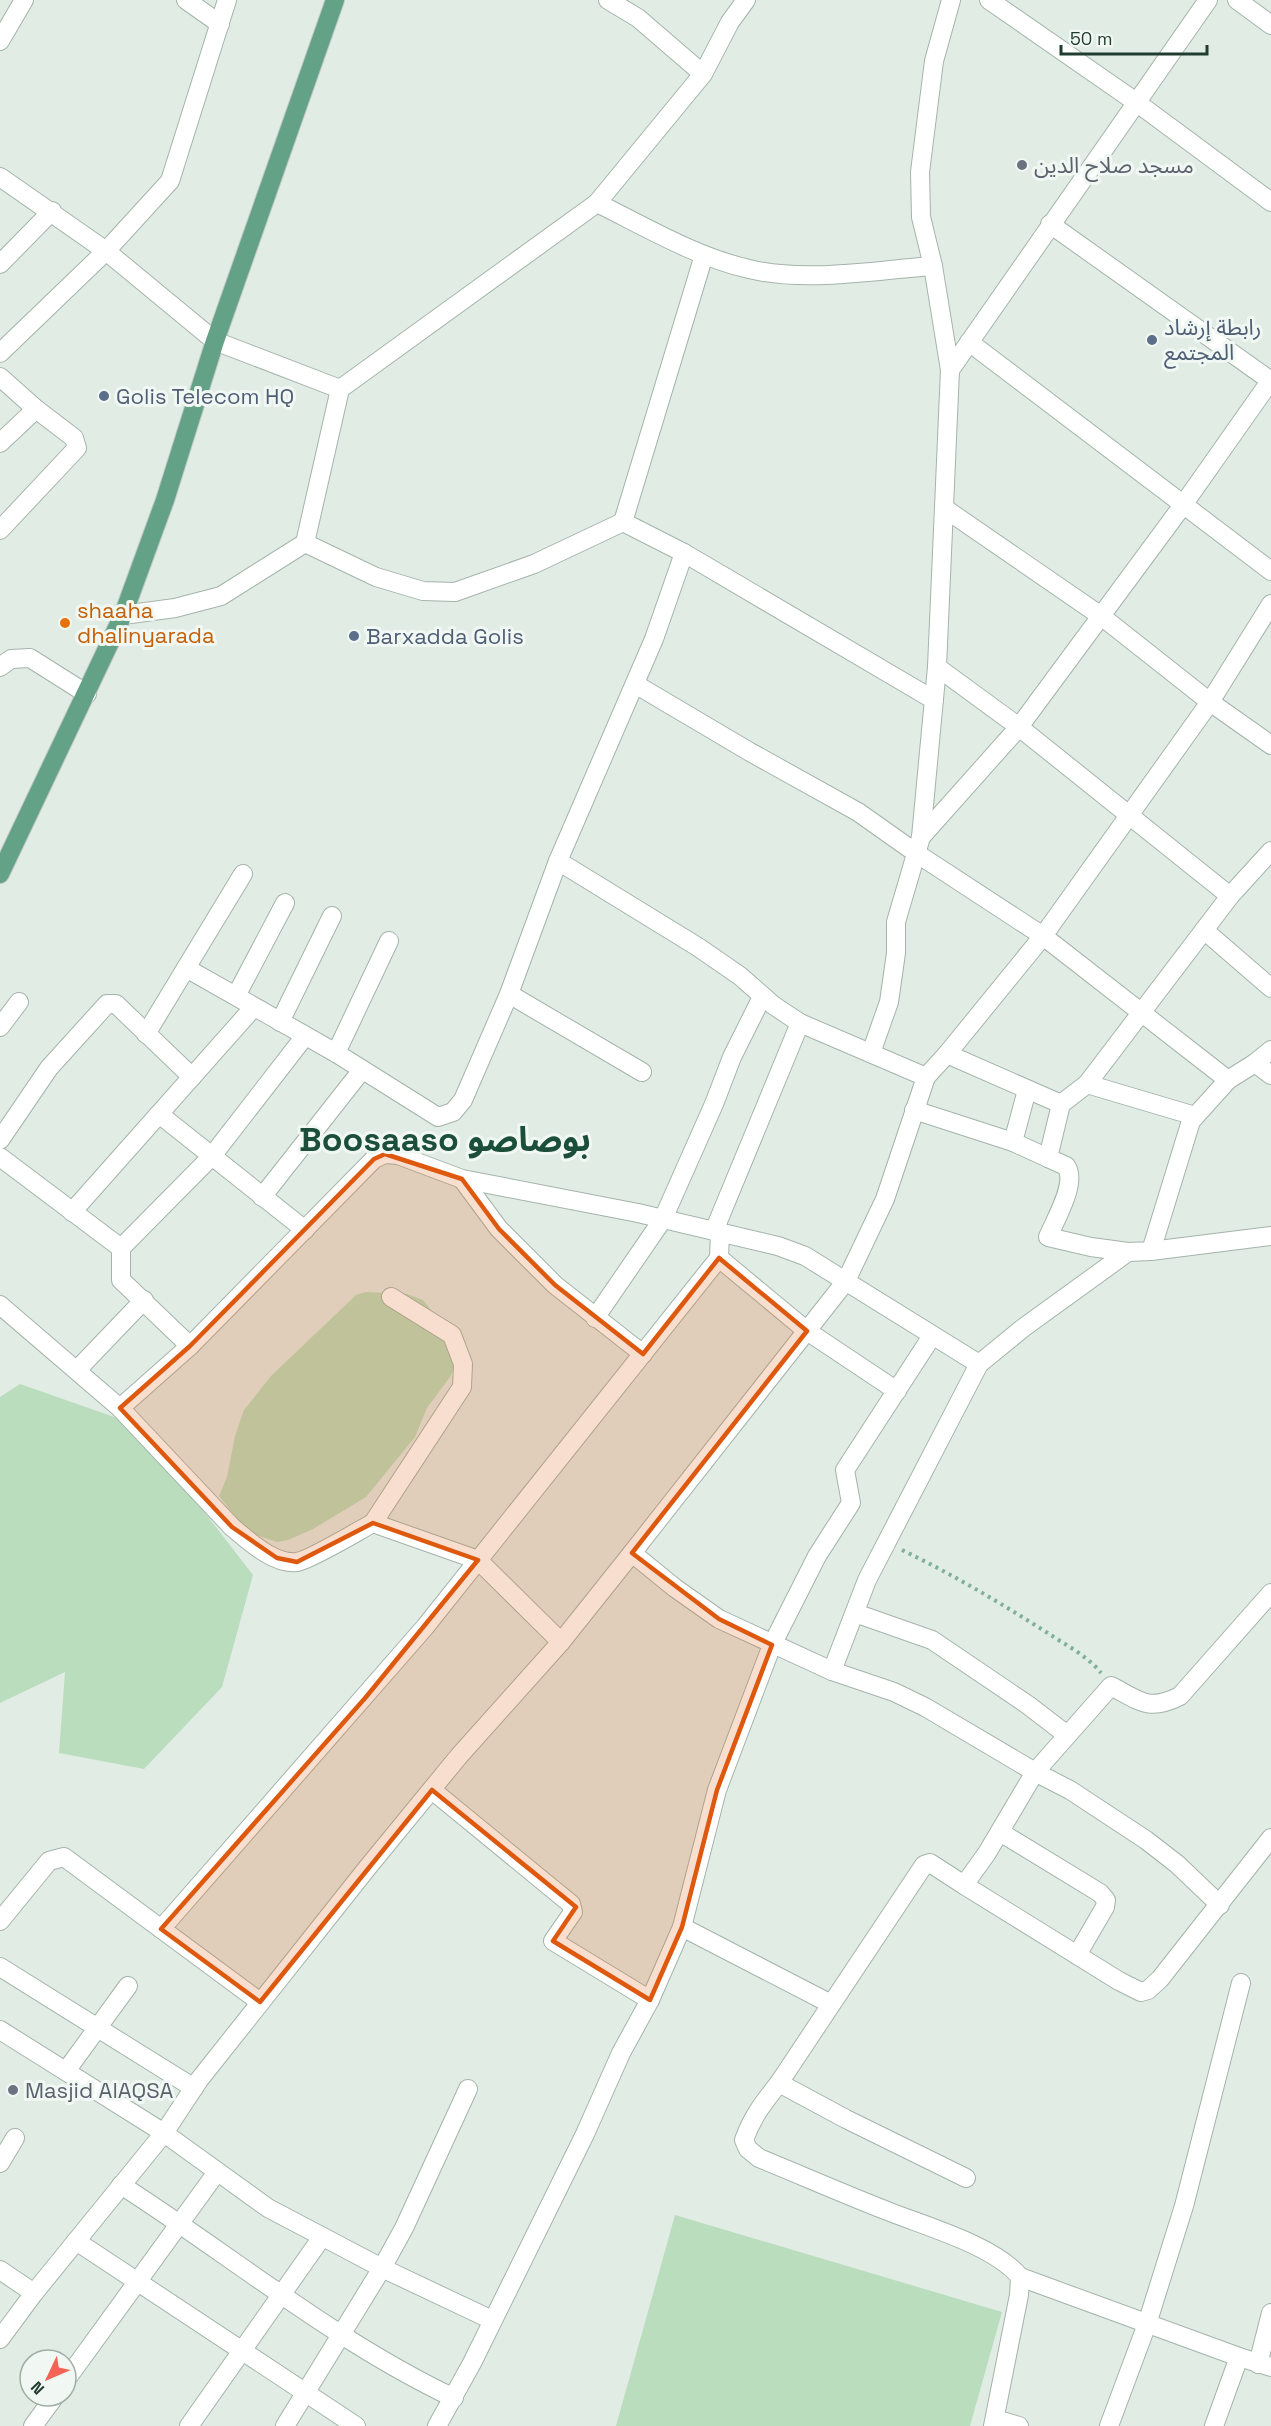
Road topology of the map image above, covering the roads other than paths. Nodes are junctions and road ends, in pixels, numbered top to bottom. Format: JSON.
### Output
{"nodes":[{"id":1,"x":24,"y":0,"type":"edge"},
{"id":2,"x":186,"y":0,"type":"edge"},
{"id":3,"x":227,"y":0,"type":"edge"},
{"id":4,"x":335,"y":0,"type":"edge"},
{"id":5,"x":608,"y":0,"type":"edge"},
{"id":6,"x":746,"y":0,"type":"edge"},
{"id":7,"x":951,"y":0,"type":"edge"},
{"id":8,"x":989,"y":0,"type":"edge"},
{"id":9,"x":1208,"y":0,"type":"edge"},
{"id":10,"x":1237,"y":0,"type":"edge"},
{"id":11,"x":220,"y":24,"type":"junction"},
{"id":12,"x":1271,"y":25,"type":"edge"},
{"id":13,"x":1,"y":35,"type":"edge"},
{"id":14,"x":703,"y":74,"type":"junction"},
{"id":15,"x":1136,"y":102,"type":"junction"},
{"id":16,"x":0,"y":177,"type":"edge"},
{"id":17,"x":1271,"y":202,"type":"edge"},
{"id":18,"x":597,"y":203,"type":"junction"},
{"id":19,"x":52,"y":211,"type":"junction"},
{"id":20,"x":1050,"y":224,"type":"junction"},
{"id":21,"x":106,"y":251,"type":"junction"},
{"id":22,"x":704,"y":255,"type":"junction"},
{"id":23,"x":0,"y":264,"type":"edge"},
{"id":24,"x":933,"y":266,"type":"junction"},
{"id":25,"x":216,"y":341,"type":"junction"},
{"id":26,"x":969,"y":342,"type":"junction"},
{"id":27,"x":0,"y":353,"type":"edge"},
{"id":28,"x":950,"y":370,"type":"junction"},
{"id":29,"x":0,"y":377,"type":"edge"},
{"id":30,"x":1271,"y":380,"type":"edge"},
{"id":31,"x":340,"y":389,"type":"junction"},
{"id":32,"x":36,"y":409,"type":"junction"},
{"id":33,"x":0,"y":443,"type":"edge"},
{"id":34,"x":1183,"y":505,"type":"junction"},
{"id":35,"x":944,"y":508,"type":"junction"},
{"id":36,"x":3,"y":522,"type":"edge"},
{"id":37,"x":623,"y":522,"type":"junction"},
{"id":38,"x":305,"y":543,"type":"junction"},
{"id":39,"x":684,"y":553,"type":"junction"},
{"id":40,"x":1271,"y":571,"type":"edge"},
{"id":41,"x":1271,"y":604,"type":"edge"},
{"id":42,"x":123,"y":615,"type":"junction"},
{"id":43,"x":1101,"y":616,"type":"junction"},
{"id":44,"x":0,"y":667,"type":"edge"},
{"id":45,"x":937,"y":667,"type":"junction"},
{"id":46,"x":635,"y":684,"type":"junction"},
{"id":47,"x":87,"y":694,"type":"junction"},
{"id":48,"x":934,"y":700,"type":"junction"},
{"id":49,"x":1210,"y":702,"type":"junction"},
{"id":50,"x":1019,"y":728,"type":"junction"},
{"id":51,"x":1271,"y":746,"type":"edge"},
{"id":52,"x":1130,"y":815,"type":"junction"},
{"id":53,"x":918,"y":845,"type":"junction"},
{"id":54,"x":1271,"y":851,"type":"edge"},
{"id":55,"x":558,"y":861,"type":"junction"},
{"id":56,"x":1,"y":871,"type":"edge"},
{"id":57,"x":243,"y":874,"type":"dead end"},
{"id":58,"x":1230,"y":897,"type":"junction"},
{"id":59,"x":285,"y":903,"type":"dead end"},
{"id":60,"x":332,"y":916,"type":"dead end"},
{"id":61,"x":1204,"y":930,"type":"junction"},
{"id":62,"x":1043,"y":936,"type":"junction"},
{"id":63,"x":389,"y":941,"type":"dead end"},
{"id":64,"x":186,"y":968,"type":"junction"},
{"id":65,"x":1271,"y":988,"type":"edge"},
{"id":66,"x":509,"y":994,"type":"junction"},
{"id":67,"x":236,"y":996,"type":"junction"},
{"id":68,"x":762,"y":997,"type":"junction"},
{"id":69,"x":19,"y":1002,"type":"dead end"},
{"id":70,"x":254,"y":1007,"type":"junction"},
{"id":71,"x":1142,"y":1013,"type":"junction"},
{"id":72,"x":280,"y":1022,"type":"junction"},
{"id":73,"x":800,"y":1023,"type":"junction"},
{"id":74,"x":0,"y":1027,"type":"edge"},
{"id":75,"x":146,"y":1034,"type":"junction"},
{"id":76,"x":305,"y":1036,"type":"junction"},
{"id":77,"x":1271,"y":1050,"type":"edge"},
{"id":78,"x":336,"y":1053,"type":"junction"},
{"id":79,"x":871,"y":1053,"type":"junction"},
{"id":80,"x":947,"y":1054,"type":"junction"},
{"id":81,"x":1255,"y":1063,"type":"junction"},
{"id":82,"x":362,"y":1070,"type":"junction"},
{"id":83,"x":642,"y":1072,"type":"dead end"},
{"id":84,"x":1271,"y":1075,"type":"edge"},
{"id":85,"x":192,"y":1077,"type":"junction"},
{"id":86,"x":926,"y":1077,"type":"junction"},
{"id":87,"x":1228,"y":1080,"type":"junction"},
{"id":88,"x":1087,"y":1084,"type":"junction"},
{"id":89,"x":1027,"y":1090,"type":"junction"},
{"id":90,"x":1061,"y":1104,"type":"junction"},
{"id":91,"x":914,"y":1110,"type":"junction"},
{"id":92,"x":159,"y":1114,"type":"junction"},
{"id":93,"x":1195,"y":1116,"type":"junction"},
{"id":94,"x":0,"y":1140,"type":"edge"},
{"id":95,"x":1013,"y":1142,"type":"junction"},
{"id":96,"x":212,"y":1156,"type":"junction"},
{"id":97,"x":0,"y":1157,"type":"edge"},
{"id":98,"x":1048,"y":1158,"type":"junction"},
{"id":99,"x":462,"y":1179,"type":"junction"},
{"id":100,"x":262,"y":1197,"type":"junction"},
{"id":101,"x":72,"y":1212,"type":"junction"},
{"id":102,"x":663,"y":1219,"type":"junction"},
{"id":103,"x":305,"y":1230,"type":"junction"},
{"id":104,"x":717,"y":1232,"type":"junction"},
{"id":105,"x":1271,"y":1236,"type":"edge"},
{"id":106,"x":121,"y":1248,"type":"junction"},
{"id":107,"x":1151,"y":1251,"type":"junction"},
{"id":108,"x":1128,"y":1252,"type":"junction"},
{"id":109,"x":719,"y":1258,"type":"junction"},
{"id":110,"x":846,"y":1281,"type":"junction"},
{"id":111,"x":391,"y":1297,"type":"dead end"},
{"id":112,"x":144,"y":1300,"type":"junction"},
{"id":113,"x":0,"y":1305,"type":"edge"},
{"id":114,"x":596,"y":1318,"type":"junction"},
{"id":115,"x":807,"y":1331,"type":"junction"},
{"id":116,"x":932,"y":1336,"type":"junction"},
{"id":117,"x":190,"y":1346,"type":"junction"},
{"id":118,"x":643,"y":1354,"type":"junction"},
{"id":119,"x":979,"y":1364,"type":"junction"},
{"id":120,"x":77,"y":1370,"type":"junction"},
{"id":121,"x":897,"y":1391,"type":"junction"},
{"id":122,"x":120,"y":1408,"type":"junction"},
{"id":123,"x":373,"y":1523,"type":"junction"},
{"id":124,"x":632,"y":1553,"type":"junction"},
{"id":125,"x":478,"y":1560,"type":"junction"},
{"id":126,"x":1271,"y":1593,"type":"edge"},
{"id":127,"x":855,"y":1612,"type":"junction"},
{"id":128,"x":561,"y":1642,"type":"junction"},
{"id":129,"x":772,"y":1645,"type":"junction"},
{"id":130,"x":832,"y":1671,"type":"junction"},
{"id":131,"x":1067,"y":1735,"type":"junction"},
{"id":132,"x":1035,"y":1772,"type":"junction"},
{"id":133,"x":432,"y":1790,"type":"junction"},
{"id":134,"x":1000,"y":1832,"type":"junction"},
{"id":135,"x":1271,"y":1838,"type":"edge"},
{"id":136,"x":964,"y":1885,"type":"junction"},
{"id":137,"x":1220,"y":1905,"type":"junction"},
{"id":138,"x":0,"y":1921,"type":"edge"},
{"id":139,"x":682,"y":1927,"type":"junction"},
{"id":140,"x":161,"y":1929,"type":"junction"},
{"id":141,"x":1077,"y":1955,"type":"junction"},
{"id":142,"x":0,"y":1967,"type":"edge"},
{"id":143,"x":1241,"y":1983,"type":"dead end"},
{"id":144,"x":128,"y":1986,"type":"dead end"},
{"id":145,"x":650,"y":2000,"type":"junction"},
{"id":146,"x":260,"y":2002,"type":"junction"},
{"id":147,"x":831,"y":2004,"type":"junction"},
{"id":148,"x":97,"y":2027,"type":"junction"},
{"id":149,"x":0,"y":2030,"type":"edge"},
{"id":150,"x":66,"y":2071,"type":"junction"},
{"id":151,"x":779,"y":2083,"type":"junction"},
{"id":152,"x":194,"y":2088,"type":"junction"},
{"id":153,"x":468,"y":2089,"type":"dead end"},
{"id":154,"x":164,"y":2133,"type":"junction"},
{"id":155,"x":15,"y":2138,"type":"dead end"},
{"id":156,"x":0,"y":2163,"type":"edge"},
{"id":157,"x":217,"y":2172,"type":"junction"},
{"id":158,"x":966,"y":2178,"type":"dead end"},
{"id":159,"x":121,"y":2185,"type":"junction"},
{"id":160,"x":179,"y":2222,"type":"junction"},
{"id":161,"x":322,"y":2237,"type":"junction"},
{"id":162,"x":76,"y":2241,"type":"junction"},
{"id":163,"x":382,"y":2268,"type":"junction"},
{"id":164,"x":0,"y":2270,"type":"edge"},
{"id":165,"x":1020,"y":2277,"type":"junction"},
{"id":166,"x":137,"y":2280,"type":"junction"},
{"id":167,"x":34,"y":2293,"type":"junction"},
{"id":168,"x":282,"y":2295,"type":"junction"},
{"id":169,"x":1271,"y":2313,"type":"edge"},
{"id":170,"x":492,"y":2320,"type":"junction"},
{"id":171,"x":1148,"y":2324,"type":"junction"},
{"id":172,"x":341,"y":2336,"type":"junction"},
{"id":173,"x":0,"y":2339,"type":"edge"},
{"id":174,"x":243,"y":2352,"type":"junction"},
{"id":175,"x":1239,"y":2357,"type":"junction"},
{"id":176,"x":78,"y":2363,"type":"edge"},
{"id":177,"x":1264,"y":2365,"type":"edge"},
{"id":178,"x":305,"y":2394,"type":"junction"},
{"id":179,"x":454,"y":2398,"type":"junction"},
{"id":180,"x":46,"y":2408,"type":"edge"},
{"id":181,"x":994,"y":2422,"type":"edge"},
{"id":182,"x":33,"y":2426,"type":"edge"},
{"id":183,"x":189,"y":2426,"type":"edge"},
{"id":184,"x":285,"y":2426,"type":"edge"},
{"id":185,"x":356,"y":2426,"type":"edge"},
{"id":186,"x":437,"y":2426,"type":"edge"},
{"id":187,"x":1019,"y":2426,"type":"edge"},
{"id":188,"x":1109,"y":2426,"type":"edge"},
{"id":189,"x":1214,"y":2426,"type":"edge"}],
"edges":[{"from":1,"to":13,"type":"street"},
{"from":2,"to":11,"type":"street"},
{"from":3,"to":11,"type":"street"},
{"from":4,"to":25,"type":"main road"},
{"from":5,"to":14,"type":"street"},
{"from":6,"to":14,"type":"street"},
{"from":7,"to":24,"type":"street"},
{"from":8,"to":15,"type":"street"},
{"from":9,"to":15,"type":"street"},
{"from":10,"to":12,"type":"street"},
{"from":11,"to":21,"type":"street"},
{"from":14,"to":18,"type":"street"},
{"from":15,"to":17,"type":"street"},
{"from":15,"to":20,"type":"street"},
{"from":16,"to":19,"type":"street"},
{"from":18,"to":22,"type":"street"},
{"from":18,"to":31,"type":"street"},
{"from":19,"to":21,"type":"street"},
{"from":19,"to":23,"type":"street"},
{"from":20,"to":26,"type":"street"},
{"from":20,"to":30,"type":"street"},
{"from":21,"to":25,"type":"street"},
{"from":21,"to":27,"type":"street"},
{"from":22,"to":24,"type":"street"},
{"from":22,"to":37,"type":"street"},
{"from":24,"to":28,"type":"street"},
{"from":25,"to":31,"type":"street"},
{"from":25,"to":42,"type":"main road"},
{"from":26,"to":28,"type":"street"},
{"from":26,"to":34,"type":"street"},
{"from":28,"to":35,"type":"street"},
{"from":29,"to":32,"type":"street"},
{"from":30,"to":34,"type":"street"},
{"from":31,"to":38,"type":"street"},
{"from":32,"to":33,"type":"street"},
{"from":32,"to":36,"type":"street"},
{"from":34,"to":40,"type":"street"},
{"from":34,"to":43,"type":"street"},
{"from":35,"to":43,"type":"street"},
{"from":35,"to":45,"type":"street"},
{"from":37,"to":38,"type":"street"},
{"from":37,"to":39,"type":"street"},
{"from":38,"to":42,"type":"street"},
{"from":39,"to":46,"type":"street"},
{"from":39,"to":48,"type":"street"},
{"from":41,"to":49,"type":"street"},
{"from":42,"to":47,"type":"main road"},
{"from":43,"to":49,"type":"street"},
{"from":43,"to":50,"type":"street"},
{"from":44,"to":47,"type":"street"},
{"from":45,"to":48,"type":"street"},
{"from":45,"to":50,"type":"street"},
{"from":46,"to":53,"type":"street"},
{"from":46,"to":55,"type":"street"},
{"from":47,"to":56,"type":"main road"},
{"from":48,"to":53,"type":"street"},
{"from":49,"to":51,"type":"street"},
{"from":49,"to":52,"type":"street"},
{"from":50,"to":52,"type":"street"},
{"from":50,"to":53,"type":"street"},
{"from":52,"to":58,"type":"street"},
{"from":52,"to":62,"type":"street"},
{"from":53,"to":62,"type":"street"},
{"from":53,"to":79,"type":"street"},
{"from":54,"to":58,"type":"street"},
{"from":55,"to":66,"type":"street"},
{"from":55,"to":68,"type":"street"},
{"from":57,"to":64,"type":"street"},
{"from":58,"to":61,"type":"street"},
{"from":59,"to":67,"type":"street"},
{"from":60,"to":72,"type":"street"},
{"from":61,"to":65,"type":"street"},
{"from":61,"to":71,"type":"street"},
{"from":62,"to":71,"type":"street"},
{"from":62,"to":80,"type":"street"},
{"from":63,"to":78,"type":"street"},
{"from":64,"to":67,"type":"street"},
{"from":64,"to":75,"type":"street"},
{"from":66,"to":82,"type":"street"},
{"from":66,"to":83,"type":"street"},
{"from":67,"to":70,"type":"street"},
{"from":68,"to":73,"type":"street"},
{"from":68,"to":102,"type":"street"},
{"from":69,"to":74,"type":"street"},
{"from":70,"to":72,"type":"street"},
{"from":70,"to":85,"type":"street"},
{"from":71,"to":87,"type":"street"},
{"from":71,"to":88,"type":"street"},
{"from":72,"to":76,"type":"street"},
{"from":73,"to":79,"type":"street"},
{"from":73,"to":104,"type":"street"},
{"from":75,"to":85,"type":"street"},
{"from":75,"to":94,"type":"street"},
{"from":76,"to":78,"type":"street"},
{"from":76,"to":96,"type":"street"},
{"from":77,"to":81,"type":"street"},
{"from":78,"to":82,"type":"street"},
{"from":79,"to":86,"type":"street"},
{"from":80,"to":86,"type":"street"},
{"from":80,"to":89,"type":"street"},
{"from":81,"to":84,"type":"street"},
{"from":81,"to":87,"type":"street"},
{"from":82,"to":100,"type":"street"},
{"from":85,"to":92,"type":"street"},
{"from":86,"to":91,"type":"street"},
{"from":87,"to":93,"type":"street"},
{"from":88,"to":90,"type":"street"},
{"from":88,"to":93,"type":"street"},
{"from":89,"to":90,"type":"street"},
{"from":89,"to":95,"type":"street"},
{"from":90,"to":98,"type":"street"},
{"from":91,"to":95,"type":"street"},
{"from":91,"to":110,"type":"street"},
{"from":92,"to":96,"type":"street"},
{"from":92,"to":101,"type":"street"},
{"from":93,"to":107,"type":"street"},
{"from":95,"to":98,"type":"street"},
{"from":96,"to":100,"type":"street"},
{"from":96,"to":106,"type":"street"},
{"from":97,"to":101,"type":"street"},
{"from":98,"to":108,"type":"street"},
{"from":99,"to":102,"type":"street"},
{"from":99,"to":103,"type":"street"},
{"from":99,"to":114,"type":"street"},
{"from":100,"to":103,"type":"street"},
{"from":101,"to":106,"type":"street"},
{"from":102,"to":104,"type":"street"},
{"from":102,"to":114,"type":"street"},
{"from":103,"to":117,"type":"street"},
{"from":104,"to":109,"type":"street"},
{"from":104,"to":110,"type":"street"},
{"from":105,"to":107,"type":"street"},
{"from":106,"to":112,"type":"street"},
{"from":107,"to":108,"type":"street"},
{"from":108,"to":119,"type":"street"},
{"from":109,"to":115,"type":"street"},
{"from":109,"to":118,"type":"street"},
{"from":110,"to":115,"type":"street"},
{"from":110,"to":116,"type":"street"},
{"from":111,"to":123,"type":"street"},
{"from":112,"to":117,"type":"street"},
{"from":112,"to":120,"type":"street"},
{"from":113,"to":120,"type":"street"},
{"from":114,"to":118,"type":"street"},
{"from":115,"to":121,"type":"street"},
{"from":115,"to":124,"type":"street"},
{"from":116,"to":119,"type":"street"},
{"from":116,"to":121,"type":"street"},
{"from":117,"to":122,"type":"street"},
{"from":118,"to":125,"type":"street"},
{"from":119,"to":127,"type":"street"},
{"from":120,"to":122,"type":"street"},
{"from":121,"to":129,"type":"street"},
{"from":122,"to":123,"type":"street"},
{"from":123,"to":125,"type":"street"},
{"from":124,"to":128,"type":"street"},
{"from":124,"to":129,"type":"street"},
{"from":125,"to":128,"type":"street"},
{"from":125,"to":140,"type":"street"},
{"from":126,"to":131,"type":"street"},
{"from":127,"to":130,"type":"street"},
{"from":127,"to":131,"type":"street"},
{"from":128,"to":133,"type":"street"},
{"from":129,"to":130,"type":"street"},
{"from":129,"to":139,"type":"street"},
{"from":130,"to":132,"type":"street"},
{"from":131,"to":132,"type":"street"},
{"from":132,"to":134,"type":"street"},
{"from":132,"to":137,"type":"street"},
{"from":133,"to":145,"type":"street"},
{"from":133,"to":146,"type":"street"},
{"from":134,"to":136,"type":"street"},
{"from":134,"to":141,"type":"street"},
{"from":135,"to":137,"type":"street"},
{"from":136,"to":141,"type":"street"},
{"from":136,"to":147,"type":"street"},
{"from":137,"to":141,"type":"street"},
{"from":138,"to":140,"type":"street"},
{"from":139,"to":145,"type":"street"},
{"from":139,"to":147,"type":"street"},
{"from":140,"to":146,"type":"street"},
{"from":142,"to":148,"type":"street"},
{"from":143,"to":171,"type":"street"},
{"from":144,"to":148,"type":"street"},
{"from":145,"to":170,"type":"street"},
{"from":146,"to":152,"type":"street"},
{"from":147,"to":151,"type":"street"},
{"from":148,"to":150,"type":"street"},
{"from":148,"to":152,"type":"street"},
{"from":149,"to":150,"type":"street"},
{"from":150,"to":154,"type":"street"},
{"from":151,"to":158,"type":"street"},
{"from":151,"to":165,"type":"street"},
{"from":152,"to":154,"type":"street"},
{"from":153,"to":163,"type":"street"},
{"from":154,"to":157,"type":"street"},
{"from":154,"to":159,"type":"street"},
{"from":155,"to":156,"type":"street"},
{"from":157,"to":160,"type":"street"},
{"from":157,"to":161,"type":"street"},
{"from":159,"to":160,"type":"street"},
{"from":159,"to":162,"type":"street"},
{"from":160,"to":166,"type":"street"},
{"from":160,"to":168,"type":"street"},
{"from":161,"to":163,"type":"street"},
{"from":161,"to":168,"type":"street"},
{"from":162,"to":166,"type":"street"},
{"from":162,"to":167,"type":"street"},
{"from":163,"to":170,"type":"street"},
{"from":163,"to":172,"type":"street"},
{"from":164,"to":167,"type":"street"},
{"from":165,"to":171,"type":"street"},
{"from":165,"to":181,"type":"street"},
{"from":166,"to":174,"type":"street"},
{"from":166,"to":176,"type":"street"},
{"from":167,"to":173,"type":"street"},
{"from":168,"to":172,"type":"street"},
{"from":168,"to":174,"type":"street"},
{"from":169,"to":177,"type":"street"},
{"from":170,"to":179,"type":"street"},
{"from":171,"to":175,"type":"street"},
{"from":171,"to":188,"type":"street"},
{"from":172,"to":178,"type":"street"},
{"from":172,"to":179,"type":"street"},
{"from":174,"to":178,"type":"street"},
{"from":174,"to":183,"type":"street"},
{"from":175,"to":177,"type":"street"},
{"from":175,"to":189,"type":"street"},
{"from":178,"to":184,"type":"street"},
{"from":178,"to":185,"type":"street"},
{"from":179,"to":186,"type":"street"},
{"from":180,"to":182,"type":"street"},
{"from":181,"to":187,"type":"street"}]}
